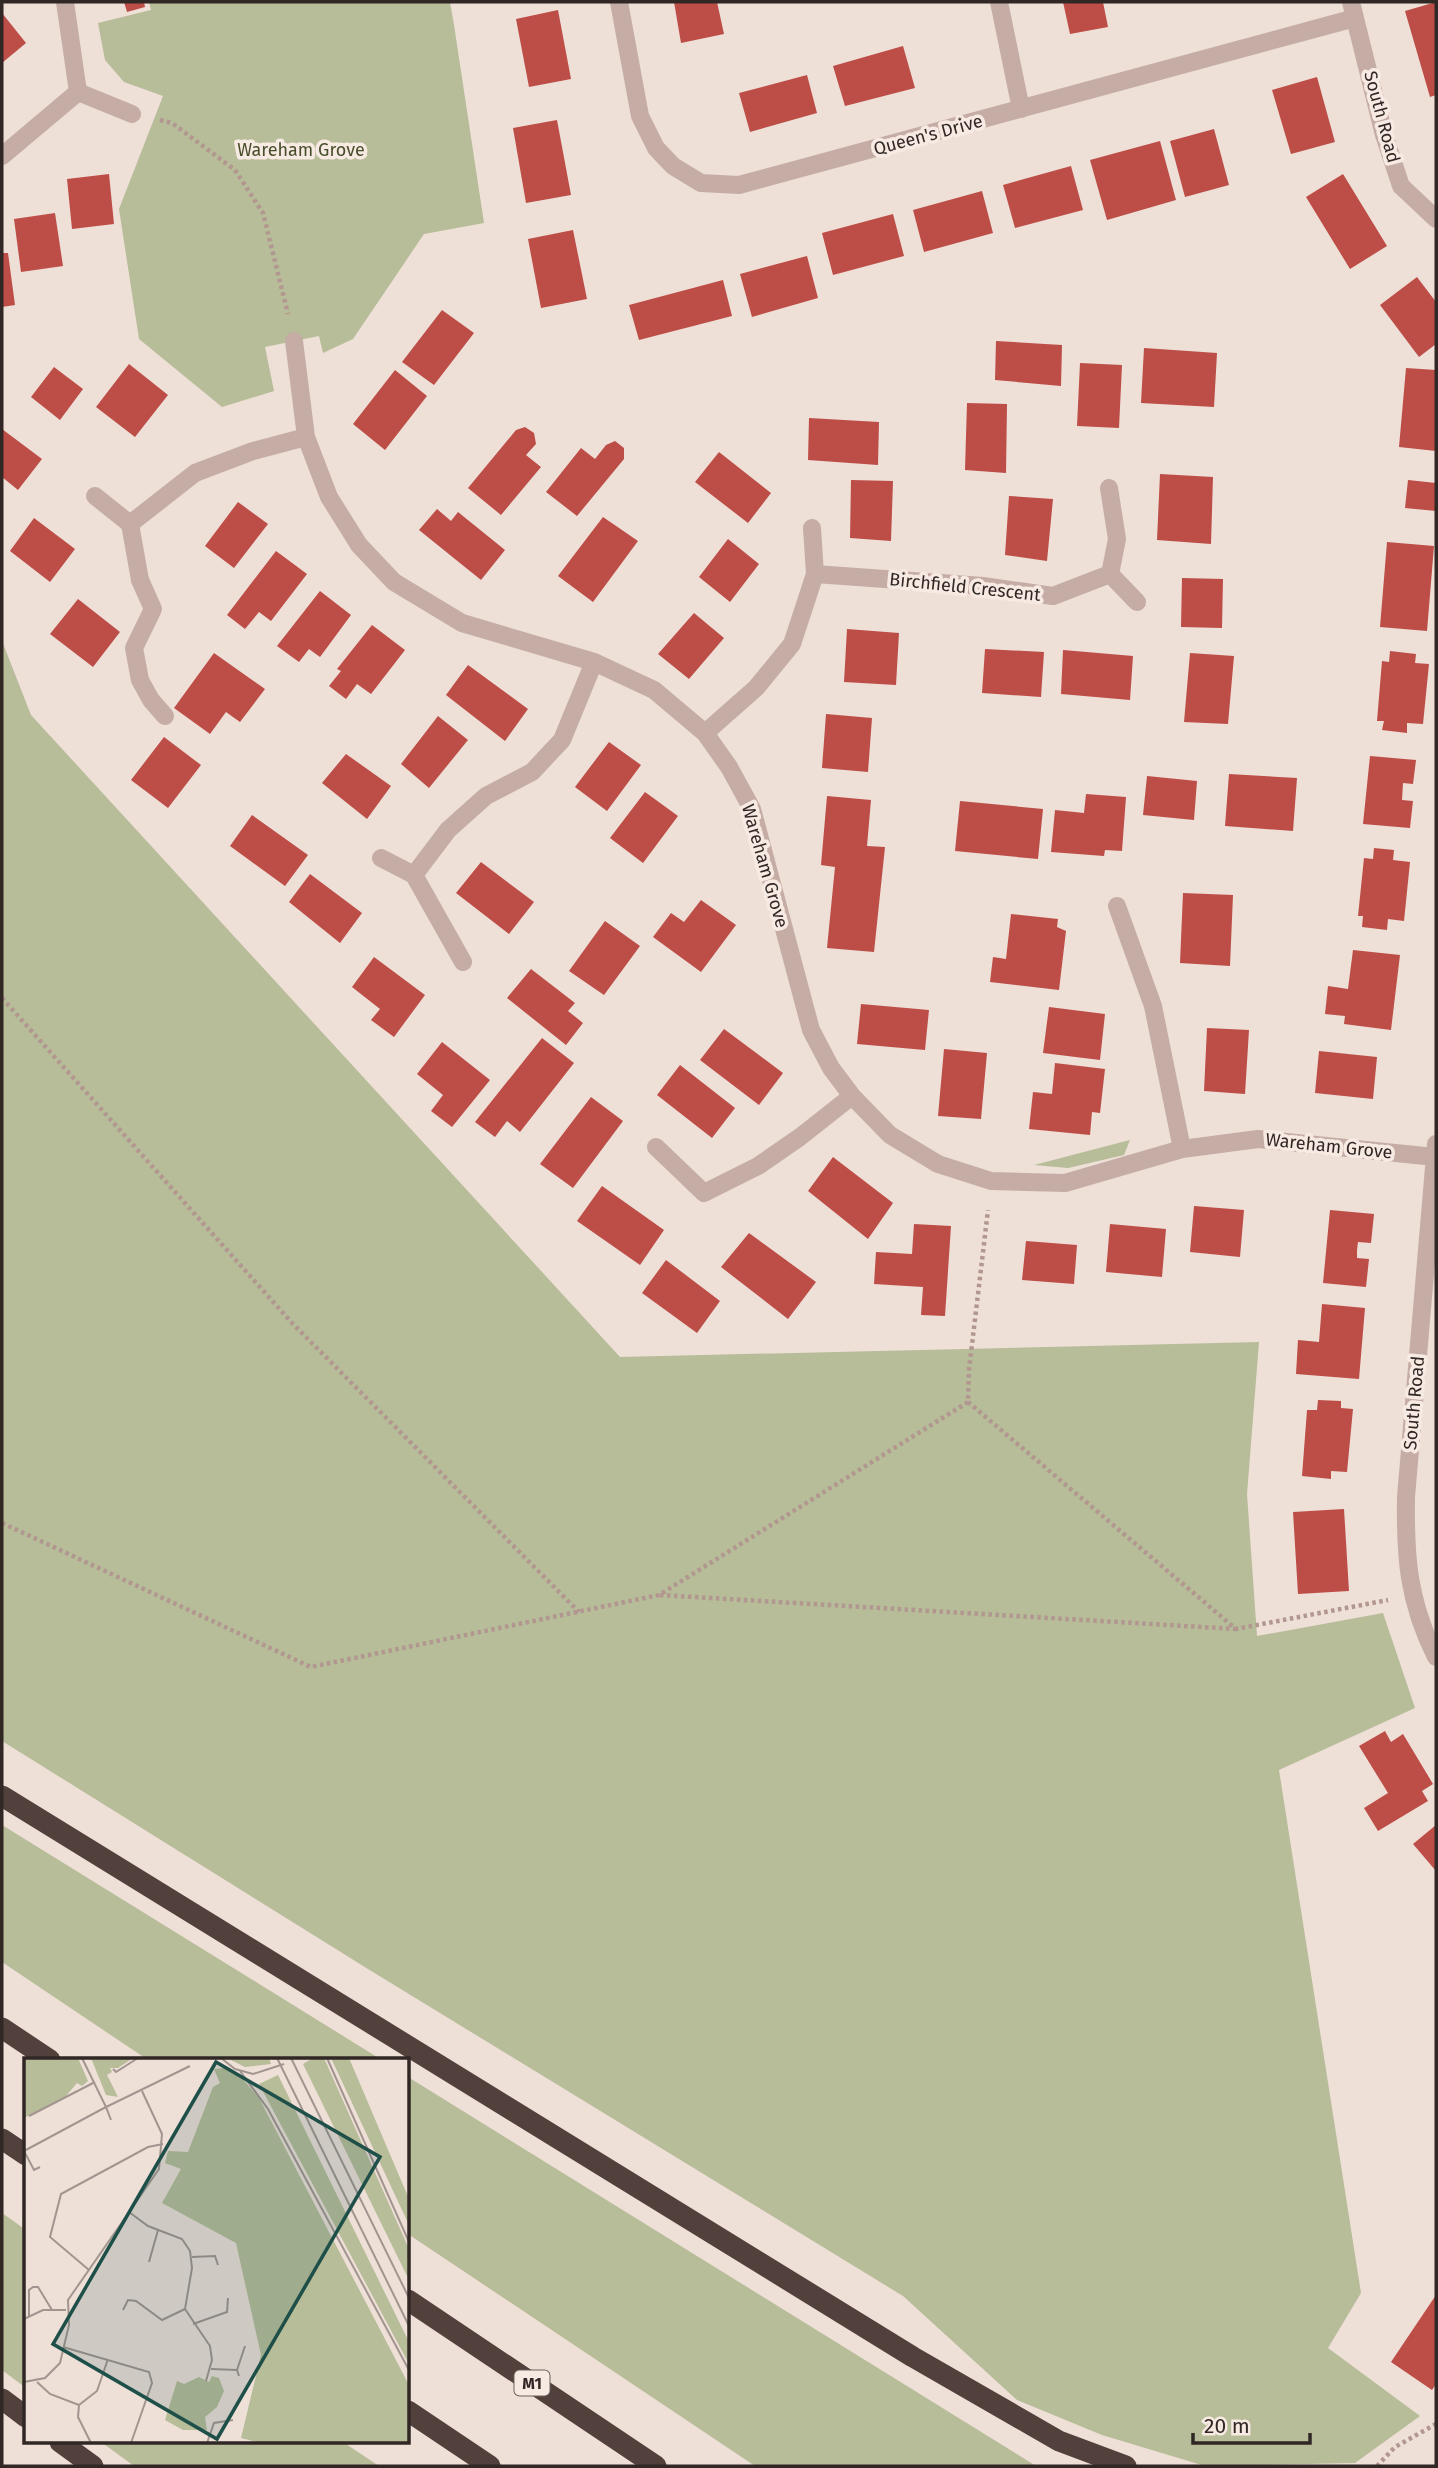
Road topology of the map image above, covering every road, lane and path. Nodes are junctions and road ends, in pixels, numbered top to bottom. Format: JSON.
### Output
{"nodes":[{"id":1,"x":65,"y":2,"type":"edge"},
{"id":2,"x":619,"y":2,"type":"edge"},
{"id":3,"x":999,"y":2,"type":"edge"},
{"id":4,"x":1353,"y":10,"type":"edge"},
{"id":5,"x":78,"y":92,"type":"junction"},
{"id":6,"x":1021,"y":109,"type":"junction"},
{"id":7,"x":132,"y":114,"type":"joint"},
{"id":8,"x":2,"y":156,"type":"edge"},
{"id":9,"x":1436,"y":219,"type":"edge"},
{"id":10,"x":293,"y":341,"type":"joint"},
{"id":11,"x":306,"y":438,"type":"junction"},
{"id":12,"x":1109,"y":488,"type":"dead end"},
{"id":13,"x":94,"y":496,"type":"dead end"},
{"id":14,"x":130,"y":524,"type":"junction"},
{"id":15,"x":812,"y":528,"type":"dead end"},
{"id":16,"x":816,"y":574,"type":"junction"},
{"id":17,"x":1111,"y":574,"type":"junction"},
{"id":18,"x":1137,"y":602,"type":"dead end"},
{"id":19,"x":594,"y":662,"type":"junction"},
{"id":20,"x":165,"y":716,"type":"dead end"},
{"id":21,"x":705,"y":733,"type":"junction"},
{"id":22,"x":381,"y":858,"type":"dead end"},
{"id":23,"x":414,"y":875,"type":"junction"},
{"id":24,"x":1117,"y":906,"type":"dead end"},
{"id":25,"x":463,"y":962,"type":"dead end"},
{"id":26,"x":2,"y":998,"type":"edge"},
{"id":27,"x":852,"y":1096,"type":"junction"},
{"id":28,"x":656,"y":1147,"type":"dead end"},
{"id":29,"x":1182,"y":1149,"type":"junction"},
{"id":30,"x":1436,"y":1150,"type":"edge"},
{"id":31,"x":992,"y":1181,"type":"junction"},
{"id":32,"x":968,"y":1402,"type":"junction"},
{"id":33,"x":2,"y":1523,"type":"edge"},
{"id":34,"x":659,"y":1595,"type":"junction"},
{"id":35,"x":1413,"y":1596,"type":"junction"},
{"id":36,"x":580,"y":1613,"type":"junction"},
{"id":37,"x":1236,"y":1629,"type":"junction"},
{"id":38,"x":1436,"y":1657,"type":"edge"},
{"id":39,"x":2,"y":1796,"type":"edge"},
{"id":40,"x":2,"y":2028,"type":"edge"},
{"id":41,"x":47,"y":2058,"type":"edge"},
{"id":42,"x":2,"y":2139,"type":"edge"},
{"id":43,"x":24,"y":2154,"type":"edge"},
{"id":44,"x":410,"y":2301,"type":"edge"},
{"id":45,"x":2,"y":2399,"type":"edge"},
{"id":46,"x":410,"y":2412,"type":"edge"},
{"id":47,"x":24,"y":2416,"type":"edge"},
{"id":48,"x":1436,"y":2424,"type":"edge"},
{"id":49,"x":63,"y":2444,"type":"edge"},
{"id":50,"x":93,"y":2466,"type":"edge"},
{"id":51,"x":490,"y":2466,"type":"edge"},
{"id":52,"x":656,"y":2466,"type":"edge"},
{"id":53,"x":1126,"y":2466,"type":"edge"},
{"id":54,"x":1377,"y":2466,"type":"edge"}],
"edges":[{"from":1,"to":5,"type":"street"},
{"from":2,"to":6,"type":"street","name":"Queen's Drive"},
{"from":3,"to":6,"type":"street"},
{"from":4,"to":6,"type":"street","name":"Queen's Drive"},
{"from":4,"to":9,"type":"street","name":"South Road"},
{"from":5,"to":7,"type":"street"},
{"from":5,"to":8,"type":"street"},
{"from":7,"to":10,"type":"path"},
{"from":10,"to":11,"type":"street","name":"Wareham Grove"},
{"from":11,"to":14,"type":"street"},
{"from":11,"to":19,"type":"street","name":"Wareham Grove"},
{"from":12,"to":17,"type":"street"},
{"from":13,"to":14,"type":"street"},
{"from":14,"to":20,"type":"street"},
{"from":15,"to":16,"type":"street"},
{"from":16,"to":17,"type":"street","name":"Birchfield Crescent"},
{"from":16,"to":21,"type":"street"},
{"from":17,"to":18,"type":"street"},
{"from":19,"to":21,"type":"street","name":"Wareham Grove"},
{"from":19,"to":23,"type":"street"},
{"from":21,"to":27,"type":"street","name":"Wareham Grove"},
{"from":22,"to":23,"type":"street"},
{"from":23,"to":25,"type":"street"},
{"from":24,"to":29,"type":"street"},
{"from":26,"to":36,"type":"path"},
{"from":27,"to":28,"type":"street"},
{"from":27,"to":31,"type":"street","name":"Wareham Grove"},
{"from":29,"to":30,"type":"street","name":"Wareham Grove"},
{"from":29,"to":31,"type":"street","name":"Wareham Grove"},
{"from":30,"to":35,"type":"street","name":"South Road"},
{"from":31,"to":32,"type":"path"},
{"from":32,"to":34,"type":"path"},
{"from":32,"to":37,"type":"path"},
{"from":33,"to":36,"type":"path"},
{"from":34,"to":36,"type":"path"},
{"from":34,"to":37,"type":"path"},
{"from":35,"to":37,"type":"path"},
{"from":35,"to":38,"type":"street","name":"South Road"},
{"from":39,"to":53,"type":"highway"},
{"from":40,"to":41,"type":"highway"},
{"from":42,"to":43,"type":"highway"},
{"from":44,"to":52,"type":"highway","number":"M1"},
{"from":45,"to":47,"type":"highway"},
{"from":46,"to":51,"type":"highway"},
{"from":48,"to":54,"type":"path"},
{"from":49,"to":50,"type":"highway"}]}
